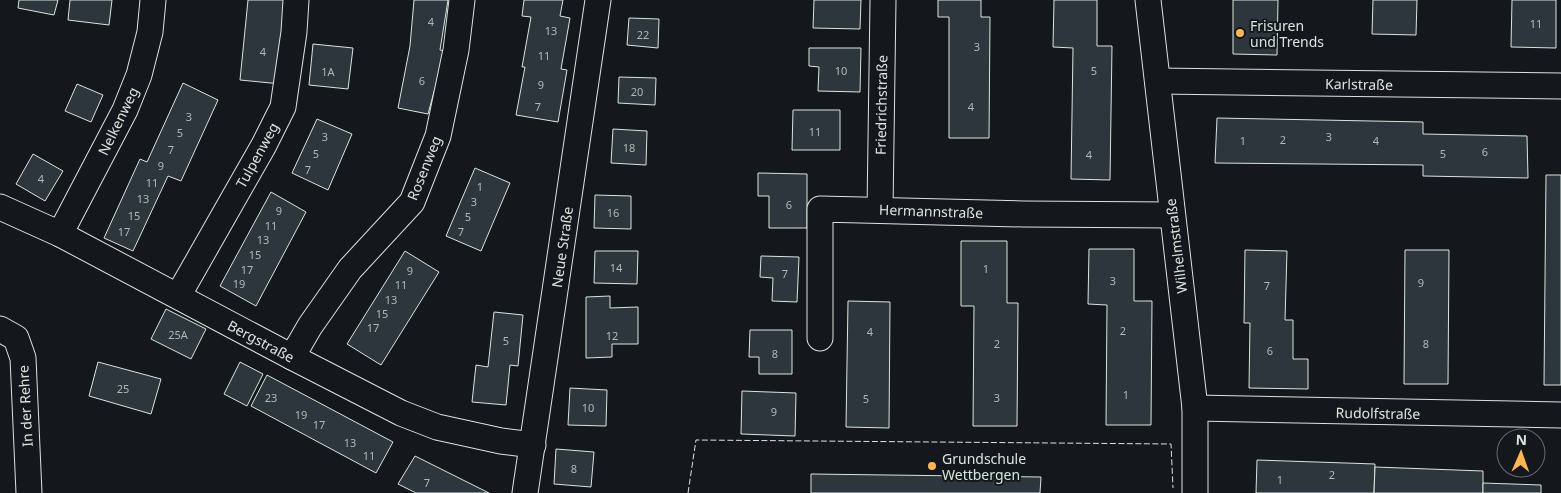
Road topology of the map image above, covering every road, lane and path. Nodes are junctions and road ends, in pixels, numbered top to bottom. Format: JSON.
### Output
{"nodes":[{"id":1,"x":153,"y":0,"type":"edge"},
{"id":2,"x":296,"y":0,"type":"edge"},
{"id":3,"x":462,"y":0,"type":"edge"},
{"id":4,"x":598,"y":0,"type":"edge"},
{"id":5,"x":882,"y":0,"type":"edge"},
{"id":6,"x":1148,"y":0,"type":"edge"},
{"id":7,"x":1158,"y":81,"type":"junction"},
{"id":8,"x":1561,"y":86,"type":"edge"},
{"id":9,"x":0,"y":207,"type":"edge"},
{"id":10,"x":880,"y":210,"type":"junction"},
{"id":11,"x":1172,"y":215,"type":"junction"},
{"id":12,"x":60,"y":234,"type":"junction"},
{"id":13,"x":178,"y":296,"type":"junction"},
{"id":14,"x":0,"y":329,"type":"edge"},
{"id":15,"x":820,"y":338,"type":"dead end"},
{"id":16,"x":292,"y":357,"type":"junction"},
{"id":17,"x":1195,"y":408,"type":"junction"},
{"id":18,"x":1561,"y":416,"type":"edge"},
{"id":19,"x":533,"y":445,"type":"junction"},
{"id":20,"x":29,"y":493,"type":"edge"},
{"id":21,"x":525,"y":493,"type":"edge"},
{"id":22,"x":1196,"y":493,"type":"edge"}],
"edges":[{"from":1,"to":12,"type":"street","name":"Nelkenweg"},
{"from":2,"to":13,"type":"street","name":"Tulpenweg"},
{"from":3,"to":16,"type":"street","name":"Rosenweg"},
{"from":4,"to":19,"type":"street","name":"Neue Straße"},
{"from":5,"to":10,"type":"street","name":"Friedrichstraße"},
{"from":6,"to":7,"type":"street","name":"Wilhelmstraße"},
{"from":7,"to":8,"type":"street","name":"Karlstraße"},
{"from":7,"to":11,"type":"street","name":"Wilhelmstraße"},
{"from":9,"to":12,"type":"street","name":"Bergstraße"},
{"from":10,"to":11,"type":"street","name":"Hermannstraße"},
{"from":10,"to":15,"type":"street","name":"Hermannstraße"},
{"from":11,"to":17,"type":"street","name":"Wilhelmstraße"},
{"from":12,"to":13,"type":"street","name":"Bergstraße"},
{"from":13,"to":16,"type":"street","name":"Bergstraße"},
{"from":14,"to":20,"type":"street","name":"In der Rehre"},
{"from":16,"to":19,"type":"street","name":"Bergstraße"},
{"from":17,"to":18,"type":"street","name":"Rudolfstraße"},
{"from":17,"to":22,"type":"street","name":"Wilhelmstraße"},
{"from":19,"to":21,"type":"street","name":"Neue Straße"}]}
